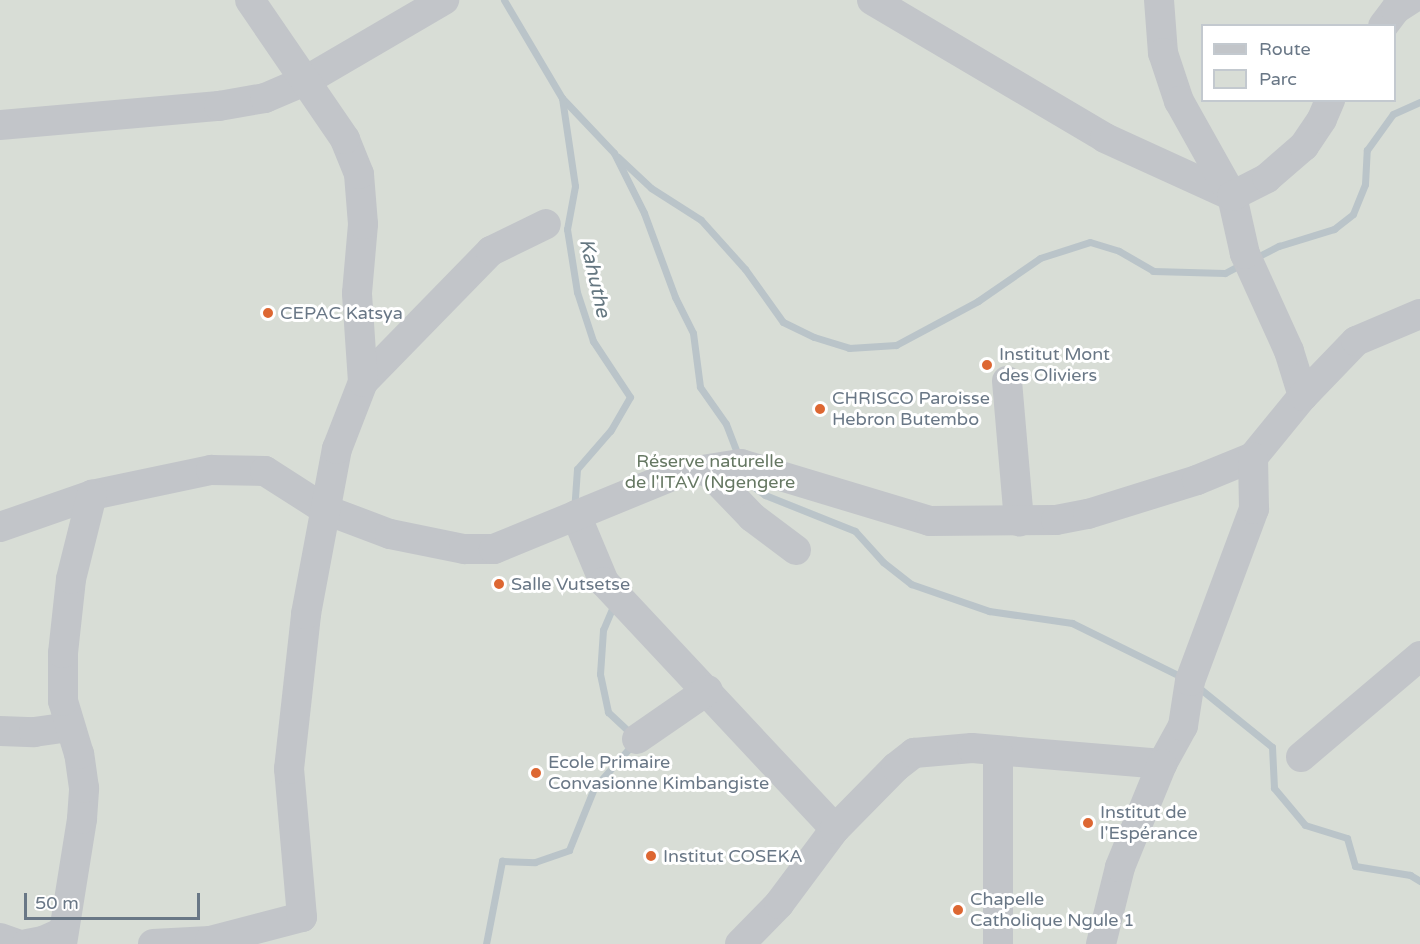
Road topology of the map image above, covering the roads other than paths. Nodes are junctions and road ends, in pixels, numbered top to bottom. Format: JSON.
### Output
{"nodes":[{"id":1,"x":250,"y":0,"type":"edge"},
{"id":2,"x":444,"y":0,"type":"edge"},
{"id":3,"x":872,"y":0,"type":"edge"},
{"id":4,"x":1159,"y":0,"type":"edge"},
{"id":5,"x":307,"y":80,"type":"junction"},
{"id":6,"x":1329,"y":102,"type":"edge"},
{"id":7,"x":0,"y":125,"type":"edge"},
{"id":8,"x":1232,"y":196,"type":"junction"},
{"id":9,"x":546,"y":224,"type":"dead end"},
{"id":10,"x":1416,"y":319,"type":"edge"},
{"id":11,"x":363,"y":381,"type":"junction"},
{"id":12,"x":1007,"y":381,"type":"dead end"},
{"id":13,"x":1303,"y":396,"type":"junction"},
{"id":14,"x":1253,"y":457,"type":"junction"},
{"id":15,"x":718,"y":468,"type":"junction"},
{"id":16,"x":92,"y":495,"type":"junction"},
{"id":17,"x":326,"y":510,"type":"junction"},
{"id":18,"x":576,"y":515,"type":"junction"},
{"id":19,"x":1019,"y":522,"type":"junction"},
{"id":20,"x":0,"y":527,"type":"edge"},
{"id":21,"x":796,"y":550,"type":"dead end"},
{"id":22,"x":1420,"y":656,"type":"edge"},
{"id":23,"x":708,"y":690,"type":"junction"},
{"id":24,"x":70,"y":727,"type":"junction"},
{"id":25,"x":0,"y":731,"type":"edge"},
{"id":26,"x":637,"y":739,"type":"dead end"},
{"id":27,"x":998,"y":753,"type":"junction"},
{"id":28,"x":1301,"y":757,"type":"dead end"},
{"id":29,"x":1162,"y":764,"type":"junction"},
{"id":30,"x":836,"y":829,"type":"junction"},
{"id":31,"x":0,"y":938,"type":"edge"},
{"id":32,"x":62,"y":938,"type":"edge"},
{"id":33,"x":17,"y":944,"type":"edge"},
{"id":34,"x":27,"y":944,"type":"edge"},
{"id":35,"x":153,"y":944,"type":"edge"},
{"id":36,"x":740,"y":944,"type":"edge"},
{"id":37,"x":998,"y":944,"type":"edge"},
{"id":38,"x":1101,"y":944,"type":"edge"}],
"edges":[{"from":1,"to":5,"type":"street"},
{"from":2,"to":5,"type":"street"},
{"from":3,"to":8,"type":"street"},
{"from":4,"to":8,"type":"street"},
{"from":5,"to":7,"type":"street"},
{"from":5,"to":11,"type":"street"},
{"from":6,"to":8,"type":"street"},
{"from":8,"to":13,"type":"street"},
{"from":9,"to":11,"type":"street"},
{"from":10,"to":13,"type":"street"},
{"from":11,"to":17,"type":"street"},
{"from":12,"to":19,"type":"street"},
{"from":13,"to":14,"type":"street"},
{"from":14,"to":19,"type":"street"},
{"from":14,"to":29,"type":"street"},
{"from":15,"to":18,"type":"street"},
{"from":15,"to":19,"type":"street"},
{"from":15,"to":21,"type":"street"},
{"from":16,"to":17,"type":"street"},
{"from":16,"to":20,"type":"street"},
{"from":16,"to":24,"type":"street"},
{"from":17,"to":18,"type":"street"},
{"from":17,"to":35,"type":"street"},
{"from":18,"to":23,"type":"street"},
{"from":22,"to":28,"type":"street"},
{"from":23,"to":26,"type":"street"},
{"from":23,"to":30,"type":"street"},
{"from":24,"to":25,"type":"street"},
{"from":24,"to":32,"type":"street"},
{"from":27,"to":29,"type":"street"},
{"from":27,"to":30,"type":"street"},
{"from":27,"to":37,"type":"street"},
{"from":29,"to":38,"type":"street"},
{"from":30,"to":36,"type":"street"},
{"from":31,"to":33,"type":"street"},
{"from":32,"to":34,"type":"street"}]}
